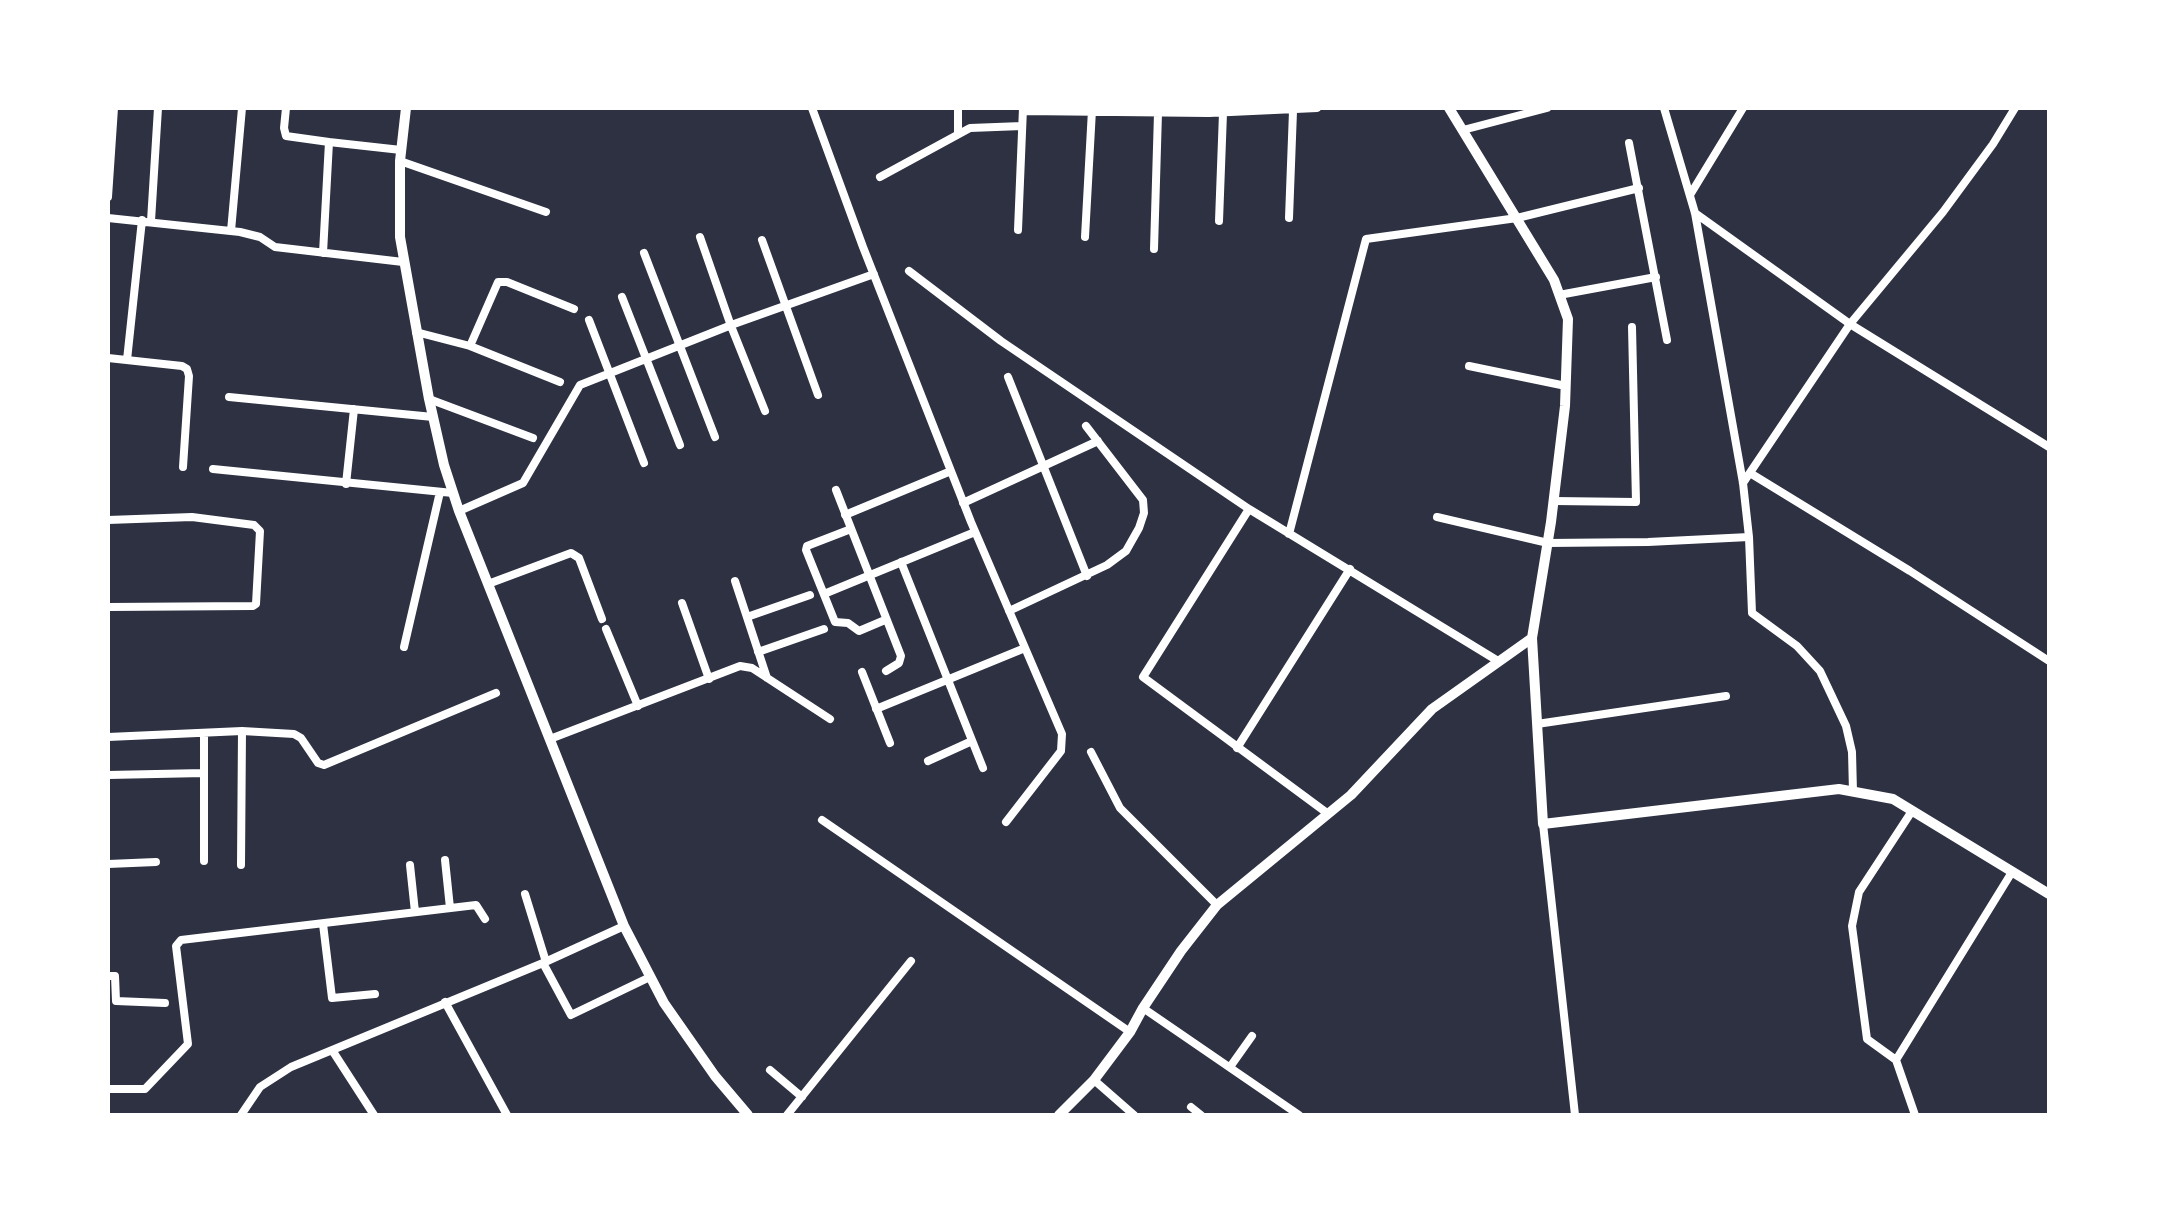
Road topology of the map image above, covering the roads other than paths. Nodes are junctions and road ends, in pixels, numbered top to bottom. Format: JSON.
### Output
{"nodes":[{"id":1,"x":114,"y":108,"type":"edge"},
{"id":2,"x":158,"y":108,"type":"edge"},
{"id":3,"x":242,"y":108,"type":"edge"},
{"id":4,"x":286,"y":108,"type":"edge"},
{"id":5,"x":406,"y":108,"type":"edge"},
{"id":6,"x":812,"y":108,"type":"edge"},
{"id":7,"x":958,"y":108,"type":"edge"},
{"id":8,"x":1317,"y":108,"type":"edge"},
{"id":9,"x":1449,"y":108,"type":"edge"},
{"id":10,"x":1547,"y":108,"type":"edge"},
{"id":11,"x":1664,"y":108,"type":"edge"},
{"id":12,"x":1743,"y":108,"type":"edge"},
{"id":13,"x":2015,"y":108,"type":"edge"},
{"id":14,"x":1023,"y":110,"type":"edge"},
{"id":15,"x":1092,"y":110,"type":"edge"},
{"id":16,"x":1293,"y":111,"type":"junction"},
{"id":17,"x":1158,"y":113,"type":"junction"},
{"id":18,"x":1223,"y":113,"type":"junction"},
{"id":19,"x":1022,"y":126,"type":"junction"},
{"id":20,"x":1463,"y":130,"type":"junction"},
{"id":21,"x":958,"y":134,"type":"junction"},
{"id":22,"x":329,"y":142,"type":"junction"},
{"id":23,"x":1629,"y":143,"type":"dead end"},
{"id":24,"x":401,"y":156,"type":"junction"},
{"id":25,"x":880,"y":177,"type":"dead end"},
{"id":26,"x":1639,"y":188,"type":"junction"},
{"id":27,"x":1690,"y":195,"type":"junction"},
{"id":28,"x":108,"y":197,"type":"edge"},
{"id":29,"x":546,"y":212,"type":"dead end"},
{"id":30,"x":1695,"y":213,"type":"junction"},
{"id":31,"x":108,"y":218,"type":"edge"},
{"id":32,"x":1289,"y":218,"type":"dead end"},
{"id":33,"x":1517,"y":218,"type":"junction"},
{"id":34,"x":147,"y":221,"type":"junction"},
{"id":35,"x":1219,"y":221,"type":"dead end"},
{"id":36,"x":1018,"y":230,"type":"dead end"},
{"id":37,"x":231,"y":231,"type":"junction"},
{"id":38,"x":700,"y":237,"type":"dead end"},
{"id":39,"x":1085,"y":237,"type":"dead end"},
{"id":40,"x":762,"y":240,"type":"dead end"},
{"id":41,"x":1154,"y":249,"type":"dead end"},
{"id":42,"x":323,"y":253,"type":"junction"},
{"id":43,"x":644,"y":253,"type":"dead end"},
{"id":44,"x":403,"y":262,"type":"junction"},
{"id":45,"x":909,"y":271,"type":"dead end"},
{"id":46,"x":874,"y":274,"type":"junction"},
{"id":47,"x":1656,"y":277,"type":"junction"},
{"id":48,"x":1559,"y":295,"type":"junction"},
{"id":49,"x":622,"y":297,"type":"dead end"},
{"id":50,"x":785,"y":306,"type":"junction"},
{"id":51,"x":574,"y":309,"type":"dead end"},
{"id":52,"x":589,"y":320,"type":"dead end"},
{"id":53,"x":1850,"y":324,"type":"junction"},
{"id":54,"x":731,"y":326,"type":"junction"},
{"id":55,"x":1632,"y":327,"type":"dead end"},
{"id":56,"x":416,"y":332,"type":"junction"},
{"id":57,"x":1667,"y":340,"type":"dead end"},
{"id":58,"x":470,"y":346,"type":"junction"},
{"id":59,"x":680,"y":346,"type":"junction"},
{"id":60,"x":108,"y":358,"type":"edge"},
{"id":61,"x":127,"y":360,"type":"junction"},
{"id":62,"x":645,"y":360,"type":"junction"},
{"id":63,"x":1469,"y":366,"type":"dead end"},
{"id":64,"x":610,"y":373,"type":"junction"},
{"id":65,"x":1008,"y":377,"type":"dead end"},
{"id":66,"x":560,"y":382,"type":"dead end"},
{"id":67,"x":1566,"y":386,"type":"junction"},
{"id":68,"x":818,"y":395,"type":"dead end"},
{"id":69,"x":229,"y":397,"type":"dead end"},
{"id":70,"x":429,"y":399,"type":"junction"},
{"id":71,"x":354,"y":409,"type":"junction"},
{"id":72,"x":765,"y":411,"type":"dead end"},
{"id":73,"x":433,"y":417,"type":"junction"},
{"id":74,"x":1086,"y":426,"type":"dead end"},
{"id":75,"x":715,"y":437,"type":"dead end"},
{"id":76,"x":533,"y":438,"type":"dead end"},
{"id":77,"x":1098,"y":441,"type":"junction"},
{"id":78,"x":680,"y":445,"type":"dead end"},
{"id":79,"x":2049,"y":447,"type":"edge"},
{"id":80,"x":644,"y":463,"type":"dead end"},
{"id":81,"x":1043,"y":465,"type":"junction"},
{"id":82,"x":183,"y":467,"type":"dead end"},
{"id":83,"x":213,"y":469,"type":"dead end"},
{"id":84,"x":951,"y":471,"type":"junction"},
{"id":85,"x":1750,"y":473,"type":"junction"},
{"id":86,"x":1743,"y":483,"type":"junction"},
{"id":87,"x":346,"y":484,"type":"junction"},
{"id":88,"x":836,"y":490,"type":"dead end"},
{"id":89,"x":440,"y":492,"type":"junction"},
{"id":90,"x":453,"y":493,"type":"junction"},
{"id":91,"x":1554,"y":501,"type":"junction"},
{"id":92,"x":963,"y":503,"type":"junction"},
{"id":93,"x":1249,"y":509,"type":"junction"},
{"id":94,"x":459,"y":511,"type":"junction"},
{"id":95,"x":845,"y":515,"type":"junction"},
{"id":96,"x":1437,"y":517,"type":"dead end"},
{"id":97,"x":108,"y":520,"type":"edge"},
{"id":98,"x":851,"y":529,"type":"junction"},
{"id":99,"x":975,"y":532,"type":"junction"},
{"id":100,"x":1289,"y":534,"type":"junction"},
{"id":101,"x":1749,"y":537,"type":"junction"},
{"id":102,"x":1548,"y":543,"type":"junction"},
{"id":103,"x":901,"y":562,"type":"junction"},
{"id":104,"x":1350,"y":569,"type":"junction"},
{"id":105,"x":868,"y":576,"type":"junction"},
{"id":106,"x":1087,"y":576,"type":"junction"},
{"id":107,"x":735,"y":581,"type":"dead end"},
{"id":108,"x":488,"y":584,"type":"junction"},
{"id":109,"x":824,"y":594,"type":"junction"},
{"id":110,"x":810,"y":595,"type":"dead end"},
{"id":111,"x":682,"y":603,"type":"dead end"},
{"id":112,"x":108,"y":607,"type":"edge"},
{"id":113,"x":1009,"y":611,"type":"junction"},
{"id":114,"x":747,"y":617,"type":"junction"},
{"id":115,"x":885,"y":620,"type":"junction"},
{"id":116,"x":824,"y":629,"type":"dead end"},
{"id":117,"x":1532,"y":638,"type":"junction"},
{"id":118,"x":404,"y":647,"type":"dead end"},
{"id":119,"x":1025,"y":648,"type":"junction"},
{"id":120,"x":758,"y":652,"type":"junction"},
{"id":121,"x":1498,"y":661,"type":"junction"},
{"id":122,"x":2049,"y":661,"type":"edge"},
{"id":123,"x":886,"y":671,"type":"dead end"},
{"id":124,"x":862,"y":672,"type":"dead end"},
{"id":125,"x":767,"y":678,"type":"junction"},
{"id":126,"x":709,"y":679,"type":"junction"},
{"id":127,"x":948,"y":681,"type":"junction"},
{"id":128,"x":496,"y":693,"type":"dead end"},
{"id":129,"x":1726,"y":696,"type":"dead end"},
{"id":130,"x":638,"y":706,"type":"junction"},
{"id":131,"x":876,"y":709,"type":"junction"},
{"id":132,"x":830,"y":719,"type":"dead end"},
{"id":133,"x":1537,"y":724,"type":"junction"},
{"id":134,"x":242,"y":731,"type":"junction"},
{"id":135,"x":204,"y":733,"type":"junction"},
{"id":136,"x":108,"y":737,"type":"edge"},
{"id":137,"x":550,"y":739,"type":"junction"},
{"id":138,"x":972,"y":741,"type":"junction"},
{"id":139,"x":890,"y":743,"type":"dead end"},
{"id":140,"x":1237,"y":748,"type":"junction"},
{"id":141,"x":1091,"y":752,"type":"dead end"},
{"id":142,"x":928,"y":761,"type":"dead end"},
{"id":143,"x":983,"y":768,"type":"dead end"},
{"id":144,"x":204,"y":773,"type":"junction"},
{"id":145,"x":108,"y":775,"type":"edge"},
{"id":146,"x":1853,"y":792,"type":"junction"},
{"id":147,"x":1912,"y":811,"type":"junction"},
{"id":148,"x":1327,"y":813,"type":"junction"},
{"id":149,"x":822,"y":820,"type":"dead end"},
{"id":150,"x":1006,"y":822,"type":"dead end"},
{"id":151,"x":1543,"y":824,"type":"junction"},
{"id":152,"x":445,"y":860,"type":"dead end"},
{"id":153,"x":204,"y":861,"type":"dead end"},
{"id":154,"x":156,"y":862,"type":"dead end"},
{"id":155,"x":108,"y":864,"type":"edge"},
{"id":156,"x":241,"y":865,"type":"dead end"},
{"id":157,"x":410,"y":865,"type":"dead end"},
{"id":158,"x":2012,"y":872,"type":"junction"},
{"id":159,"x":525,"y":894,"type":"dead end"},
{"id":160,"x":2049,"y":894,"type":"edge"},
{"id":161,"x":1217,"y":905,"type":"junction"},
{"id":162,"x":450,"y":908,"type":"junction"},
{"id":163,"x":415,"y":912,"type":"junction"},
{"id":164,"x":485,"y":919,"type":"dead end"},
{"id":165,"x":323,"y":924,"type":"junction"},
{"id":166,"x":624,"y":926,"type":"junction"},
{"id":167,"x":911,"y":961,"type":"dead end"},
{"id":168,"x":544,"y":962,"type":"junction"},
{"id":169,"x":108,"y":976,"type":"edge"},
{"id":170,"x":650,"y":977,"type":"junction"},
{"id":171,"x":375,"y":994,"type":"dead end"},
{"id":172,"x":445,"y":1002,"type":"junction"},
{"id":173,"x":165,"y":1003,"type":"dead end"},
{"id":174,"x":1143,"y":1008,"type":"junction"},
{"id":175,"x":1130,"y":1032,"type":"junction"},
{"id":176,"x":1252,"y":1036,"type":"dead end"},
{"id":177,"x":332,"y":1050,"type":"junction"},
{"id":178,"x":1896,"y":1060,"type":"junction"},
{"id":179,"x":1230,"y":1067,"type":"junction"},
{"id":180,"x":770,"y":1070,"type":"dead end"},
{"id":181,"x":1094,"y":1080,"type":"junction"},
{"id":182,"x":108,"y":1089,"type":"edge"},
{"id":183,"x":802,"y":1097,"type":"junction"},
{"id":184,"x":1191,"y":1107,"type":"dead end"},
{"id":185,"x":745,"y":1112,"type":"edge"},
{"id":186,"x":241,"y":1115,"type":"edge"},
{"id":187,"x":374,"y":1115,"type":"edge"},
{"id":188,"x":507,"y":1115,"type":"edge"},
{"id":189,"x":732,"y":1115,"type":"edge"},
{"id":190,"x":787,"y":1115,"type":"edge"},
{"id":191,"x":1059,"y":1115,"type":"edge"},
{"id":192,"x":1134,"y":1115,"type":"edge"},
{"id":193,"x":1201,"y":1115,"type":"edge"},
{"id":194,"x":1299,"y":1115,"type":"edge"},
{"id":195,"x":1575,"y":1115,"type":"edge"},
{"id":196,"x":1915,"y":1115,"type":"edge"}],
"edges":[{"from":1,"to":28,"type":"street"},
{"from":2,"to":34,"type":"street"},
{"from":3,"to":37,"type":"street"},
{"from":4,"to":22,"type":"street"},
{"from":5,"to":24,"type":"street"},
{"from":6,"to":46,"type":"street"},
{"from":7,"to":21,"type":"street"},
{"from":8,"to":16,"type":"street"},
{"from":9,"to":20,"type":"street"},
{"from":10,"to":20,"type":"street"},
{"from":11,"to":27,"type":"street"},
{"from":12,"to":27,"type":"street"},
{"from":13,"to":53,"type":"street"},
{"from":14,"to":15,"type":"street"},
{"from":14,"to":19,"type":"street"},
{"from":15,"to":17,"type":"street"},
{"from":15,"to":39,"type":"street"},
{"from":16,"to":18,"type":"street"},
{"from":16,"to":32,"type":"street"},
{"from":17,"to":18,"type":"street"},
{"from":17,"to":41,"type":"street"},
{"from":18,"to":35,"type":"street"},
{"from":19,"to":21,"type":"street"},
{"from":19,"to":36,"type":"street"},
{"from":20,"to":33,"type":"street"},
{"from":21,"to":25,"type":"street"},
{"from":22,"to":24,"type":"street"},
{"from":22,"to":42,"type":"street"},
{"from":23,"to":26,"type":"street"},
{"from":24,"to":29,"type":"street"},
{"from":24,"to":44,"type":"street"},
{"from":26,"to":33,"type":"street"},
{"from":26,"to":47,"type":"street"},
{"from":27,"to":30,"type":"street"},
{"from":30,"to":53,"type":"street"},
{"from":30,"to":86,"type":"street"},
{"from":31,"to":34,"type":"street"},
{"from":33,"to":48,"type":"street"},
{"from":33,"to":100,"type":"street"},
{"from":34,"to":37,"type":"street"},
{"from":34,"to":61,"type":"street"},
{"from":37,"to":42,"type":"street"},
{"from":38,"to":54,"type":"street"},
{"from":40,"to":50,"type":"street"},
{"from":42,"to":44,"type":"street"},
{"from":43,"to":59,"type":"street"},
{"from":44,"to":56,"type":"street"},
{"from":45,"to":93,"type":"street"},
{"from":46,"to":50,"type":"street"},
{"from":46,"to":84,"type":"street"},
{"from":47,"to":48,"type":"street"},
{"from":47,"to":57,"type":"street"},
{"from":48,"to":67,"type":"street"},
{"from":49,"to":62,"type":"street"},
{"from":50,"to":54,"type":"street"},
{"from":50,"to":68,"type":"street"},
{"from":51,"to":58,"type":"street"},
{"from":52,"to":64,"type":"street"},
{"from":53,"to":79,"type":"street"},
{"from":53,"to":85,"type":"street"},
{"from":54,"to":59,"type":"street"},
{"from":54,"to":72,"type":"street"},
{"from":55,"to":91,"type":"street"},
{"from":56,"to":58,"type":"street"},
{"from":56,"to":70,"type":"street"},
{"from":58,"to":66,"type":"street"},
{"from":59,"to":62,"type":"street"},
{"from":59,"to":75,"type":"street"},
{"from":60,"to":61,"type":"street"},
{"from":61,"to":82,"type":"street"},
{"from":62,"to":64,"type":"street"},
{"from":62,"to":78,"type":"street"},
{"from":63,"to":67,"type":"street"},
{"from":64,"to":80,"type":"street"},
{"from":64,"to":94,"type":"street"},
{"from":65,"to":81,"type":"street"},
{"from":67,"to":91,"type":"street"},
{"from":69,"to":71,"type":"street"},
{"from":70,"to":73,"type":"street"},
{"from":70,"to":76,"type":"street"},
{"from":71,"to":73,"type":"street"},
{"from":71,"to":87,"type":"street"},
{"from":73,"to":90,"type":"street"},
{"from":74,"to":77,"type":"street"},
{"from":77,"to":81,"type":"street"},
{"from":77,"to":106,"type":"street"},
{"from":81,"to":92,"type":"street"},
{"from":81,"to":106,"type":"street"},
{"from":83,"to":87,"type":"street"},
{"from":84,"to":92,"type":"street"},
{"from":84,"to":95,"type":"street"},
{"from":85,"to":86,"type":"street"},
{"from":85,"to":122,"type":"street"},
{"from":86,"to":101,"type":"street"},
{"from":87,"to":89,"type":"street"},
{"from":88,"to":95,"type":"street"},
{"from":89,"to":90,"type":"street"},
{"from":89,"to":118,"type":"street"},
{"from":90,"to":94,"type":"street"},
{"from":91,"to":102,"type":"street"},
{"from":92,"to":99,"type":"street"},
{"from":93,"to":100,"type":"street"},
{"from":93,"to":140,"type":"street"},
{"from":94,"to":108,"type":"street"},
{"from":95,"to":98,"type":"street"},
{"from":96,"to":102,"type":"street"},
{"from":97,"to":112,"type":"street"},
{"from":98,"to":105,"type":"street"},
{"from":98,"to":109,"type":"street"},
{"from":99,"to":103,"type":"street"},
{"from":99,"to":113,"type":"street"},
{"from":100,"to":104,"type":"street"},
{"from":101,"to":102,"type":"street"},
{"from":101,"to":146,"type":"street"},
{"from":102,"to":117,"type":"street"},
{"from":103,"to":105,"type":"street"},
{"from":103,"to":127,"type":"street"},
{"from":104,"to":121,"type":"street"},
{"from":104,"to":140,"type":"street"},
{"from":105,"to":109,"type":"street"},
{"from":105,"to":115,"type":"street"},
{"from":106,"to":113,"type":"street"},
{"from":107,"to":114,"type":"street"},
{"from":108,"to":130,"type":"street"},
{"from":108,"to":137,"type":"street"},
{"from":109,"to":115,"type":"street"},
{"from":110,"to":114,"type":"street"},
{"from":111,"to":126,"type":"street"},
{"from":113,"to":119,"type":"street"},
{"from":114,"to":120,"type":"street"},
{"from":115,"to":123,"type":"street"},
{"from":116,"to":120,"type":"street"},
{"from":117,"to":121,"type":"street"},
{"from":117,"to":133,"type":"street"},
{"from":119,"to":127,"type":"street"},
{"from":119,"to":150,"type":"street"},
{"from":120,"to":125,"type":"street"},
{"from":121,"to":148,"type":"street"},
{"from":124,"to":131,"type":"street"},
{"from":125,"to":126,"type":"street"},
{"from":125,"to":132,"type":"street"},
{"from":126,"to":130,"type":"street"},
{"from":127,"to":131,"type":"street"},
{"from":127,"to":138,"type":"street"},
{"from":128,"to":134,"type":"street"},
{"from":129,"to":133,"type":"street"},
{"from":130,"to":137,"type":"street"},
{"from":131,"to":139,"type":"street"},
{"from":133,"to":151,"type":"street"},
{"from":134,"to":135,"type":"street"},
{"from":134,"to":156,"type":"street"},
{"from":135,"to":136,"type":"street"},
{"from":135,"to":144,"type":"street"},
{"from":137,"to":166,"type":"street"},
{"from":138,"to":142,"type":"street"},
{"from":138,"to":143,"type":"street"},
{"from":140,"to":148,"type":"street"},
{"from":141,"to":161,"type":"street"},
{"from":144,"to":145,"type":"street"},
{"from":144,"to":153,"type":"street"},
{"from":146,"to":147,"type":"street"},
{"from":146,"to":151,"type":"street"},
{"from":147,"to":158,"type":"street"},
{"from":147,"to":178,"type":"street"},
{"from":148,"to":161,"type":"street"},
{"from":149,"to":175,"type":"street"},
{"from":151,"to":195,"type":"street"},
{"from":152,"to":162,"type":"street"},
{"from":154,"to":155,"type":"street"},
{"from":157,"to":163,"type":"street"},
{"from":158,"to":160,"type":"street"},
{"from":158,"to":178,"type":"street"},
{"from":159,"to":168,"type":"street"},
{"from":161,"to":174,"type":"street"},
{"from":162,"to":163,"type":"street"},
{"from":162,"to":164,"type":"street"},
{"from":163,"to":165,"type":"street"},
{"from":165,"to":171,"type":"street"},
{"from":165,"to":182,"type":"street"},
{"from":166,"to":168,"type":"street"},
{"from":166,"to":170,"type":"street"},
{"from":167,"to":183,"type":"street"},
{"from":168,"to":170,"type":"street"},
{"from":168,"to":172,"type":"street"},
{"from":169,"to":173,"type":"street"},
{"from":170,"to":185,"type":"street"},
{"from":172,"to":177,"type":"street"},
{"from":172,"to":188,"type":"street"},
{"from":174,"to":175,"type":"street"},
{"from":174,"to":179,"type":"street"},
{"from":175,"to":181,"type":"street"},
{"from":176,"to":179,"type":"street"},
{"from":177,"to":186,"type":"street"},
{"from":177,"to":187,"type":"street"},
{"from":178,"to":196,"type":"street"},
{"from":179,"to":194,"type":"street"},
{"from":180,"to":183,"type":"street"},
{"from":181,"to":191,"type":"street"},
{"from":181,"to":192,"type":"street"},
{"from":183,"to":190,"type":"street"},
{"from":184,"to":193,"type":"street"},
{"from":185,"to":189,"type":"street"}]}
